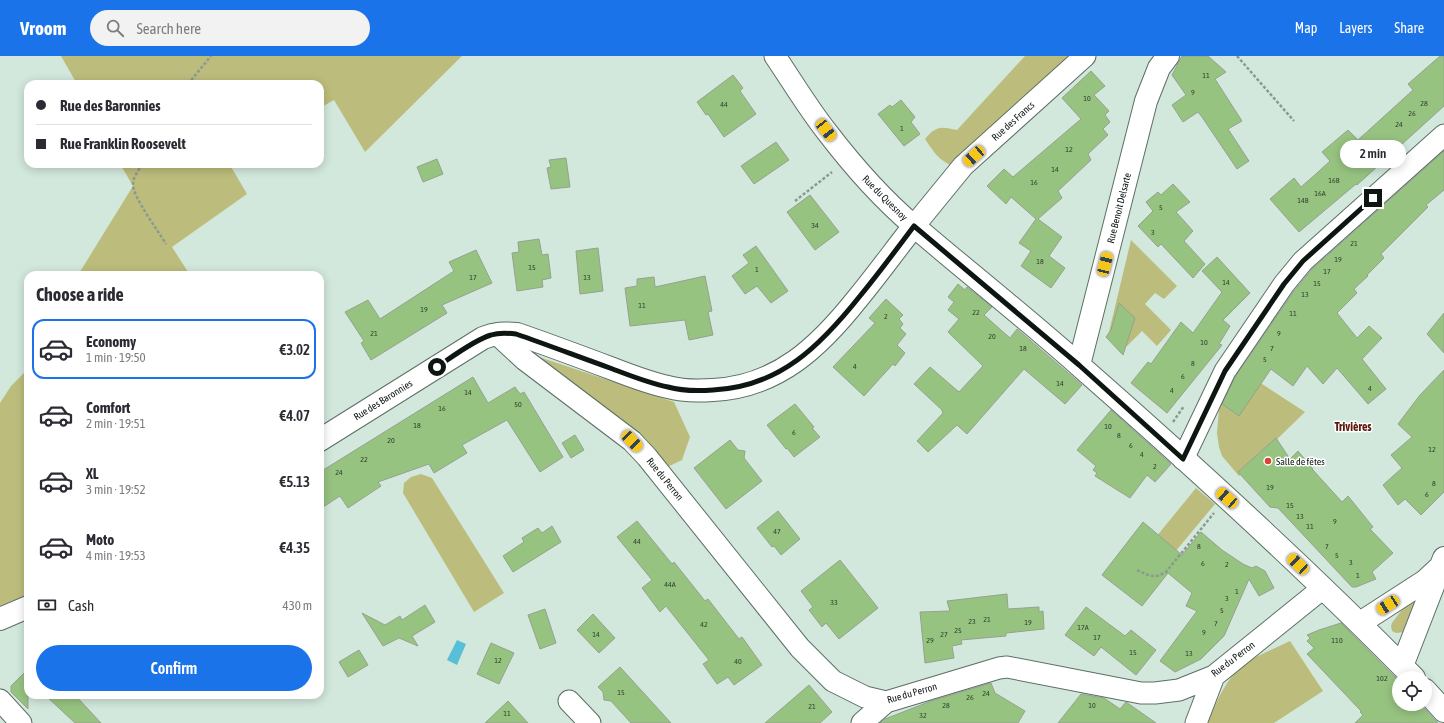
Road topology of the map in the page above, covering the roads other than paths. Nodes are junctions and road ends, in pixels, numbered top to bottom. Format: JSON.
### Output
{"nodes":[{"id":1,"x":775,"y":56,"type":"edge"},
{"id":2,"x":1085,"y":56,"type":"edge"},
{"id":3,"x":1168,"y":56,"type":"edge"},
{"id":4,"x":1444,"y":135,"type":"edge"},
{"id":5,"x":914,"y":226,"type":"junction"},
{"id":6,"x":497,"y":334,"type":"junction"},
{"id":7,"x":1079,"y":365,"type":"junction"},
{"id":8,"x":324,"y":437,"type":"edge"},
{"id":9,"x":1183,"y":459,"type":"junction"},
{"id":10,"x":1442,"y":563,"type":"edge"},
{"id":11,"x":1323,"y":588,"type":"junction"},
{"id":12,"x":24,"y":609,"type":"edge"},
{"id":13,"x":0,"y":619,"type":"edge"},
{"id":14,"x":1355,"y":619,"type":"junction"},
{"id":15,"x":1407,"y":671,"type":"edge"},
{"id":16,"x":1408,"y":671,"type":"edge"},
{"id":17,"x":1214,"y":676,"type":"junction"},
{"id":18,"x":1432,"y":698,"type":"edge"},
{"id":19,"x":0,"y":700,"type":"edge"},
{"id":20,"x":569,"y":701,"type":"dead end"},
{"id":21,"x":886,"y":702,"type":"junction"},
{"id":22,"x":1444,"y":711,"type":"edge"},
{"id":23,"x":21,"y":723,"type":"edge"},
{"id":24,"x":590,"y":723,"type":"edge"},
{"id":25,"x":862,"y":723,"type":"edge"},
{"id":26,"x":1196,"y":723,"type":"edge"}],
"edges":[{"from":1,"to":5,"type":"street","name":"Rue du Quesnoy"},
{"from":2,"to":5,"type":"street","name":"Rue des Francs"},
{"from":3,"to":7,"type":"street","name":"Rue Benoit Delsarte"},
{"from":4,"to":9,"type":"street"},
{"from":5,"to":6,"type":"street","name":"Rue des Baronnies"},
{"from":5,"to":7,"type":"street","name":"Rue du Quesnoy"},
{"from":6,"to":8,"type":"street","name":"Rue des Baronnies"},
{"from":6,"to":21,"type":"street","name":"Rue du Perron"},
{"from":7,"to":9,"type":"street","name":"Rue du Quesnoy"},
{"from":9,"to":11,"type":"street","name":"Rue du Quesnoy"},
{"from":10,"to":14,"type":"street"},
{"from":10,"to":16,"type":"street"},
{"from":11,"to":14,"type":"street","name":"Rue du Quesnoy"},
{"from":11,"to":17,"type":"street","name":"Rue du Perron"},
{"from":12,"to":13,"type":"street"},
{"from":14,"to":15,"type":"street","name":"Rue du Quesnoy"},
{"from":17,"to":21,"type":"street","name":"Rue du Perron"},
{"from":17,"to":26,"type":"street"},
{"from":18,"to":22,"type":"street"},
{"from":19,"to":23,"type":"street"},
{"from":20,"to":24,"type":"street"},
{"from":21,"to":25,"type":"street"}]}
